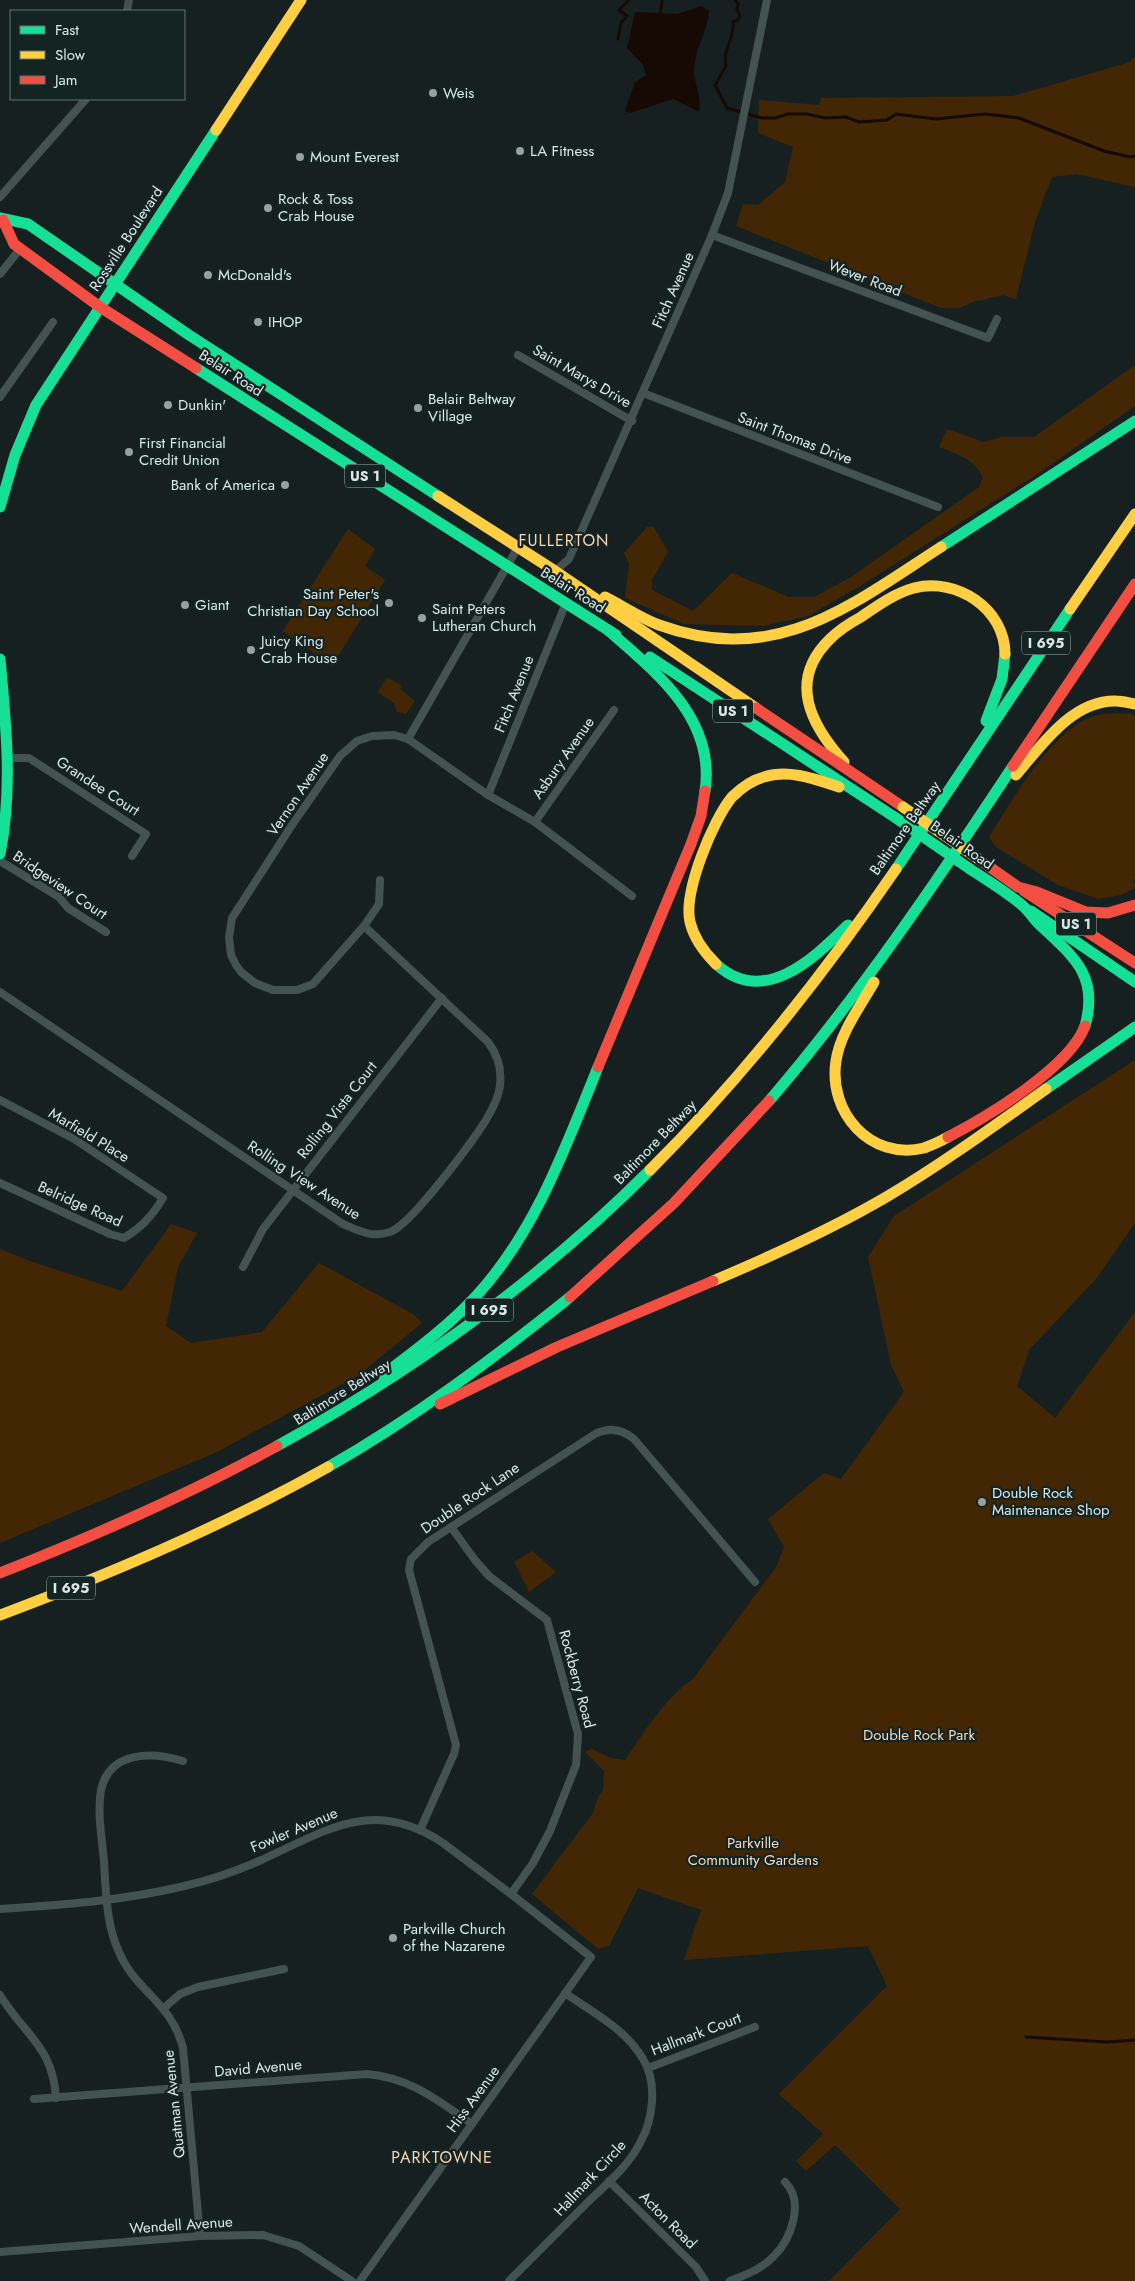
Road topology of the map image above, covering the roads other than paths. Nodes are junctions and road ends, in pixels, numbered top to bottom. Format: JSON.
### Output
{"nodes":[{"id":1,"x":301,"y":0,"type":"edge"},
{"id":2,"x":767,"y":0,"type":"edge"},
{"id":3,"x":85,"y":100,"type":"edge"},
{"id":4,"x":0,"y":196,"type":"edge"},
{"id":5,"x":1,"y":219,"type":"edge"},
{"id":6,"x":712,"y":236,"type":"junction"},
{"id":7,"x":20,"y":248,"type":"junction"},
{"id":8,"x":0,"y":274,"type":"edge"},
{"id":9,"x":115,"y":284,"type":"junction"},
{"id":10,"x":100,"y":307,"type":"junction"},
{"id":11,"x":997,"y":319,"type":"dead end"},
{"id":12,"x":53,"y":322,"type":"dead end"},
{"id":13,"x":518,"y":355,"type":"dead end"},
{"id":14,"x":643,"y":392,"type":"junction"},
{"id":15,"x":0,"y":397,"type":"edge"},
{"id":16,"x":632,"y":421,"type":"junction"},
{"id":17,"x":1135,"y":421,"type":"edge"},
{"id":18,"x":3,"y":477,"type":"edge"},
{"id":19,"x":0,"y":507,"type":"edge"},
{"id":20,"x":938,"y":507,"type":"dead end"},
{"id":21,"x":1135,"y":514,"type":"edge"},
{"id":22,"x":518,"y":547,"type":"junction"},
{"id":23,"x":507,"y":566,"type":"junction"},
{"id":24,"x":555,"y":571,"type":"junction"},
{"id":25,"x":1135,"y":584,"type":"edge"},
{"id":26,"x":566,"y":603,"type":"junction"},
{"id":27,"x":608,"y":630,"type":"junction"},
{"id":28,"x":0,"y":659,"type":"edge"},
{"id":29,"x":1135,"y":704,"type":"edge"},
{"id":30,"x":614,"y":710,"type":"dead end"},
{"id":31,"x":408,"y":739,"type":"junction"},
{"id":32,"x":9,"y":758,"type":"junction"},
{"id":33,"x":960,"y":775,"type":"junction"},
{"id":34,"x":856,"y":776,"type":"junction"},
{"id":35,"x":858,"y":793,"type":"junction"},
{"id":36,"x":488,"y":794,"type":"junction"},
{"id":37,"x":984,"y":810,"type":"junction"},
{"id":38,"x":535,"y":822,"type":"junction"},
{"id":39,"x":0,"y":854,"type":"edge"},
{"id":40,"x":132,"y":856,"type":"dead end"},
{"id":41,"x":0,"y":861,"type":"edge"},
{"id":42,"x":380,"y":880,"type":"dead end"},
{"id":43,"x":1016,"y":886,"type":"junction"},
{"id":44,"x":632,"y":896,"type":"dead end"},
{"id":45,"x":1135,"y":905,"type":"edge"},
{"id":46,"x":868,"y":906,"type":"junction"},
{"id":47,"x":1024,"y":907,"type":"junction"},
{"id":48,"x":364,"y":926,"type":"junction"},
{"id":49,"x":904,"y":926,"type":"junction"},
{"id":50,"x":106,"y":932,"type":"dead end"},
{"id":51,"x":1135,"y":962,"type":"edge"},
{"id":52,"x":1135,"y":982,"type":"edge"},
{"id":53,"x":0,"y":992,"type":"edge"},
{"id":54,"x":442,"y":998,"type":"junction"},
{"id":55,"x":1135,"y":1026,"type":"edge"},
{"id":56,"x":0,"y":1100,"type":"edge"},
{"id":57,"x":0,"y":1183,"type":"edge"},
{"id":58,"x":293,"y":1189,"type":"junction"},
{"id":59,"x":163,"y":1198,"type":"joint"},
{"id":60,"x":243,"y":1267,"type":"dead end"},
{"id":61,"x":399,"y":1424,"type":"junction"},
{"id":62,"x":204,"y":1486,"type":"junction"},
{"id":63,"x":451,"y":1527,"type":"junction"},
{"id":64,"x":0,"y":1573,"type":"edge"},
{"id":65,"x":755,"y":1582,"type":"dead end"},
{"id":66,"x":0,"y":1616,"type":"edge"},
{"id":67,"x":183,"y":1761,"type":"dead end"},
{"id":68,"x":420,"y":1830,"type":"junction"},
{"id":69,"x":512,"y":1894,"type":"junction"},
{"id":70,"x":107,"y":1901,"type":"junction"},
{"id":71,"x":0,"y":1910,"type":"edge"},
{"id":72,"x":591,"y":1957,"type":"joint"},
{"id":73,"x":284,"y":1969,"type":"dead end"},
{"id":74,"x":565,"y":1993,"type":"junction"},
{"id":75,"x":0,"y":1996,"type":"edge"},
{"id":76,"x":164,"y":2008,"type":"junction"},
{"id":77,"x":755,"y":2026,"type":"dead end"},
{"id":78,"x":648,"y":2068,"type":"junction"},
{"id":79,"x":188,"y":2087,"type":"junction"},
{"id":80,"x":56,"y":2098,"type":"junction"},
{"id":81,"x":34,"y":2099,"type":"dead end"},
{"id":82,"x":472,"y":2124,"type":"junction"},
{"id":83,"x":609,"y":2181,"type":"junction"},
{"id":84,"x":785,"y":2182,"type":"dead end"},
{"id":85,"x":200,"y":2236,"type":"junction"},
{"id":86,"x":0,"y":2252,"type":"edge"},
{"id":87,"x":352,"y":2281,"type":"edge"},
{"id":88,"x":360,"y":2281,"type":"edge"},
{"id":89,"x":509,"y":2281,"type":"edge"},
{"id":90,"x":705,"y":2281,"type":"edge"},
{"id":91,"x":730,"y":2281,"type":"edge"}],
"edges":[{"from":1,"to":9,"type":"main road","name":"Rossville Boulevard"},
{"from":2,"to":6,"type":"street","name":"Fitch Avenue"},
{"from":3,"to":4,"type":"street"},
{"from":5,"to":7,"type":"main road","name":"Belair Road","number":"US 1"},
{"from":5,"to":9,"type":"main road","name":"Belair Road","number":"US 1"},
{"from":6,"to":11,"type":"street","name":"Wever Road"},
{"from":6,"to":14,"type":"street","name":"Fitch Avenue"},
{"from":7,"to":8,"type":"street"},
{"from":7,"to":10,"type":"main road","name":"Belair Road","number":"US 1"},
{"from":9,"to":10,"type":"main road","name":"Rossville Boulevard"},
{"from":9,"to":22,"type":"main road","name":"Belair Road","number":"US 1"},
{"from":10,"to":18,"type":"main road","name":"Rossville Boulevard"},
{"from":10,"to":23,"type":"main road","name":"Belair Road","number":"US 1"},
{"from":12,"to":15,"type":"street"},
{"from":13,"to":16,"type":"street","name":"Saint Marys Drive"},
{"from":14,"to":16,"type":"street","name":"Fitch Avenue"},
{"from":14,"to":20,"type":"street","name":"Saint Thomas Drive"},
{"from":16,"to":24,"type":"street","name":"Fitch Avenue"},
{"from":17,"to":24,"type":"main road"},
{"from":18,"to":19,"type":"main road","name":"Rossville Boulevard"},
{"from":21,"to":33,"type":"main road","name":"Baltimore Beltway","number":"I 695"},
{"from":22,"to":23,"type":"street"},
{"from":22,"to":24,"type":"main road","name":"Belair Road","number":"US 1"},
{"from":23,"to":26,"type":"main road","name":"Belair Road","number":"US 1"},
{"from":23,"to":31,"type":"street"},
{"from":24,"to":34,"type":"main road","name":"Belair Road","number":"US 1"},
{"from":25,"to":37,"type":"main road","number":"I 695"},
{"from":26,"to":27,"type":"main road","name":"Belair Road","number":"US 1"},
{"from":26,"to":36,"type":"street","name":"Fitch Avenue"},
{"from":27,"to":35,"type":"main road","name":"Belair Road","number":"US 1"},
{"from":27,"to":62,"type":"main road"},
{"from":28,"to":32,"type":"main road"},
{"from":29,"to":37,"type":"main road"},
{"from":30,"to":38,"type":"street","name":"Asbury Avenue"},
{"from":31,"to":36,"type":"street","name":"Vernon Avenue"},
{"from":31,"to":48,"type":"street","name":"Vernon Avenue"},
{"from":32,"to":39,"type":"main road"},
{"from":32,"to":40,"type":"street","name":"Grandee Court"},
{"from":33,"to":34,"type":"main road"},
{"from":33,"to":46,"type":"main road","name":"Baltimore Beltway","number":"I 695"},
{"from":34,"to":43,"type":"main road","name":"Belair Road","number":"US 1","bridge":true},
{"from":35,"to":46,"type":"main road"},
{"from":35,"to":47,"type":"main road","name":"Belair Road","number":"US 1","bridge":true},
{"from":36,"to":38,"type":"street","name":"Vernon Avenue"},
{"from":37,"to":49,"type":"main road","number":"I 695"},
{"from":38,"to":44,"type":"street","name":"Vernon Avenue"},
{"from":41,"to":50,"type":"street","name":"Bridgeview Court"},
{"from":42,"to":48,"type":"street","name":"Vernon Avenue"},
{"from":43,"to":45,"type":"main road"},
{"from":43,"to":51,"type":"main road","name":"Belair Road","number":"US 1"},
{"from":46,"to":62,"type":"main road","name":"Baltimore Beltway","number":"I 695"},
{"from":47,"to":49,"type":"main road"},
{"from":47,"to":52,"type":"main road","name":"Belair Road","number":"US 1"},
{"from":48,"to":54,"type":"street","name":"Rolling View Avenue"},
{"from":49,"to":61,"type":"main road","number":"I 695"},
{"from":53,"to":58,"type":"street","name":"Rolling View Avenue"},
{"from":54,"to":58,"type":"street","name":"Rolling Vista Court"},
{"from":54,"to":58,"type":"street","name":"Rolling View Avenue"},
{"from":55,"to":61,"type":"main road"},
{"from":56,"to":59,"type":"street","name":"Marfield Place"},
{"from":57,"to":59,"type":"street","name":"Belridge Road"},
{"from":58,"to":60,"type":"street","name":"Rolling Vista Court"},
{"from":61,"to":66,"type":"main road","number":"I 695"},
{"from":62,"to":64,"type":"main road","name":"Baltimore Beltway","number":"I 695"},
{"from":63,"to":65,"type":"street","name":"Double Rock Lane"},
{"from":63,"to":68,"type":"street","name":"Double Rock Lane"},
{"from":63,"to":69,"type":"street","name":"Rockberry Road"},
{"from":67,"to":70,"type":"street","name":"Quatman Avenue"},
{"from":68,"to":69,"type":"street","name":"Fowler Avenue"},
{"from":68,"to":70,"type":"street","name":"Fowler Avenue"},
{"from":69,"to":72,"type":"street","name":"Fowler Avenue"},
{"from":70,"to":71,"type":"street","name":"Fowler Avenue"},
{"from":70,"to":76,"type":"street","name":"Quatman Avenue"},
{"from":72,"to":74,"type":"street","name":"Hiss Avenue"},
{"from":73,"to":76,"type":"street"},
{"from":74,"to":78,"type":"street","name":"Hallmark Circle"},
{"from":74,"to":82,"type":"street","name":"Hiss Avenue"},
{"from":75,"to":80,"type":"street"},
{"from":76,"to":79,"type":"street","name":"Quatman Avenue"},
{"from":77,"to":78,"type":"street","name":"Hallmark Court"},
{"from":78,"to":83,"type":"street","name":"Hallmark Circle"},
{"from":79,"to":80,"type":"street","name":"David Avenue"},
{"from":79,"to":82,"type":"street","name":"David Avenue"},
{"from":79,"to":85,"type":"street","name":"Quatman Avenue"},
{"from":80,"to":81,"type":"street","name":"David Avenue"},
{"from":82,"to":88,"type":"street","name":"Hiss Avenue"},
{"from":83,"to":89,"type":"street","name":"Hallmark Circle"},
{"from":83,"to":90,"type":"street","name":"Acton Road"},
{"from":84,"to":91,"type":"street"},
{"from":85,"to":86,"type":"street","name":"Wendell Avenue"},
{"from":85,"to":87,"type":"street","name":"Wendell Avenue"}]}
